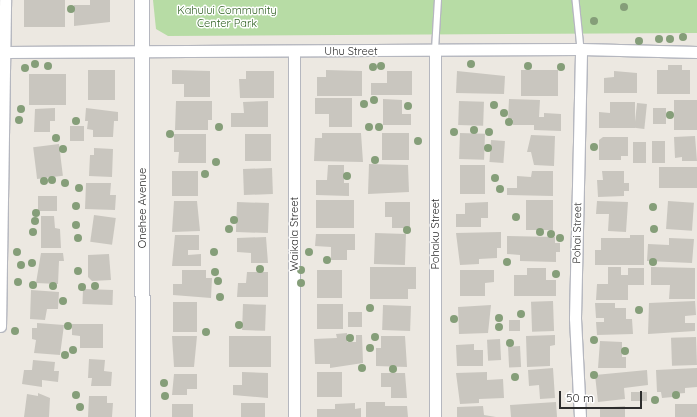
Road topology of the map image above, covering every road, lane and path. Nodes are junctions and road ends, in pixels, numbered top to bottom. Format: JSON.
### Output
{"nodes":[{"id":1,"x":5,"y":0,"type":"edge"},
{"id":2,"x":142,"y":0,"type":"edge"},
{"id":3,"x":438,"y":0,"type":"edge"},
{"id":4,"x":576,"y":0,"type":"edge"},
{"id":5,"x":581,"y":49,"type":"junction"},
{"id":6,"x":142,"y":50,"type":"junction"},
{"id":7,"x":435,"y":50,"type":"junction"},
{"id":8,"x":294,"y":51,"type":"junction"},
{"id":9,"x":5,"y":52,"type":"junction"},
{"id":10,"x":697,"y":52,"type":"edge"},
{"id":11,"x":0,"y":326,"type":"edge"},
{"id":12,"x":143,"y":417,"type":"edge"},
{"id":13,"x":294,"y":417,"type":"edge"},
{"id":14,"x":435,"y":417,"type":"edge"},
{"id":15,"x":580,"y":417,"type":"edge"}],
"edges":[{"from":1,"to":9,"type":"street"},
{"from":2,"to":6,"type":"street","name":"Onehee Avenue"},
{"from":3,"to":7,"type":"lane"},
{"from":4,"to":5,"type":"lane"},
{"from":5,"to":7,"type":"street","name":"Uhu Street"},
{"from":5,"to":10,"type":"street","name":"Uhu Street"},
{"from":5,"to":15,"type":"street","name":"Pohai Street"},
{"from":6,"to":8,"type":"street","name":"Uhu Street"},
{"from":6,"to":9,"type":"street","name":"Uhu Street"},
{"from":6,"to":12,"type":"street","name":"Onehee Avenue"},
{"from":7,"to":8,"type":"street","name":"Uhu Street"},
{"from":7,"to":14,"type":"street","name":"Pohaku Street"},
{"from":8,"to":13,"type":"street","name":"Waikala Street"},
{"from":9,"to":11,"type":"street"}]}
